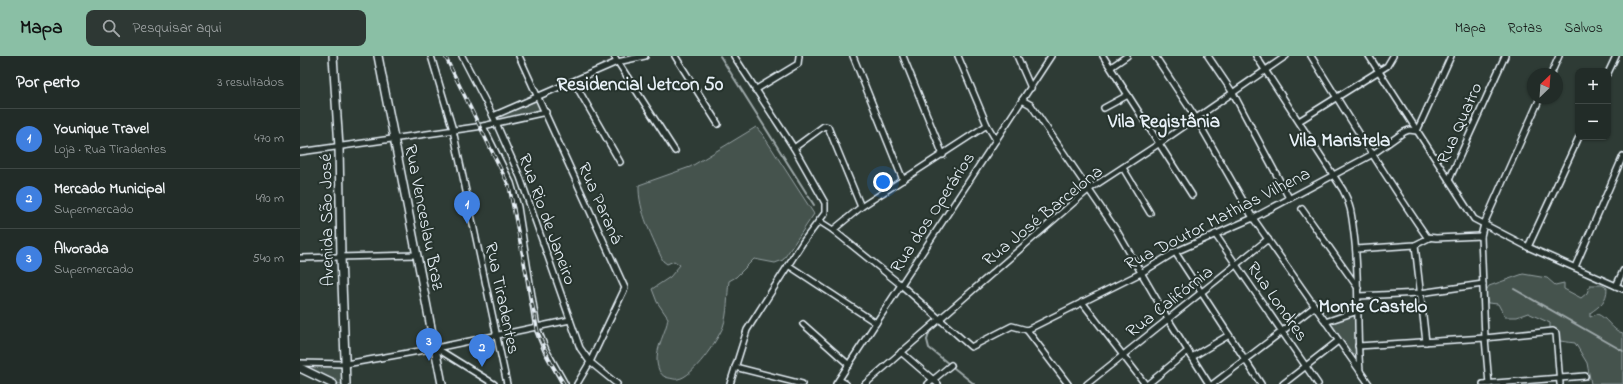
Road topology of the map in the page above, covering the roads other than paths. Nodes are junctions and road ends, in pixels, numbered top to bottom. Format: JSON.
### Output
{"nodes":[{"id":1,"x":333,"y":56,"type":"edge"},
{"id":2,"x":378,"y":56,"type":"edge"},
{"id":3,"x":430,"y":56,"type":"edge"},
{"id":4,"x":462,"y":56,"type":"edge"},
{"id":5,"x":518,"y":56,"type":"edge"},
{"id":6,"x":614,"y":56,"type":"edge"},
{"id":7,"x":645,"y":56,"type":"edge"},
{"id":8,"x":675,"y":56,"type":"edge"},
{"id":9,"x":734,"y":56,"type":"edge"},
{"id":10,"x":853,"y":56,"type":"edge"},
{"id":11,"x":903,"y":56,"type":"edge"},
{"id":12,"x":958,"y":56,"type":"edge"},
{"id":13,"x":1017,"y":56,"type":"edge"},
{"id":14,"x":1051,"y":56,"type":"edge"},
{"id":15,"x":1103,"y":56,"type":"edge"},
{"id":16,"x":1127,"y":56,"type":"edge"},
{"id":17,"x":1155,"y":56,"type":"edge"},
{"id":18,"x":1208,"y":56,"type":"edge"},
{"id":19,"x":1256,"y":56,"type":"edge"},
{"id":20,"x":1286,"y":56,"type":"edge"},
{"id":21,"x":1311,"y":56,"type":"edge"},
{"id":22,"x":1369,"y":56,"type":"edge"},
{"id":23,"x":1393,"y":56,"type":"edge"},
{"id":24,"x":1451,"y":56,"type":"edge"},
{"id":25,"x":1505,"y":56,"type":"edge"},
{"id":26,"x":1559,"y":56,"type":"edge"},
{"id":27,"x":1616,"y":56,"type":"edge"},
{"id":28,"x":799,"y":57,"type":"edge"},
{"id":29,"x":617,"y":62,"type":"junction"},
{"id":30,"x":1111,"y":67,"type":"junction"},
{"id":31,"x":1554,"y":68,"type":"edge"},
{"id":32,"x":1610,"y":68,"type":"edge"},
{"id":33,"x":1265,"y":70,"type":"junction"},
{"id":34,"x":1378,"y":72,"type":"junction"},
{"id":35,"x":574,"y":82,"type":"junction"},
{"id":36,"x":1031,"y":88,"type":"junction"},
{"id":37,"x":755,"y":90,"type":"junction"},
{"id":38,"x":1233,"y":93,"type":"junction"},
{"id":39,"x":538,"y":95,"type":"junction"},
{"id":40,"x":1128,"y":95,"type":"junction"},
{"id":41,"x":1337,"y":98,"type":"junction"},
{"id":42,"x":1022,"y":100,"type":"junction"},
{"id":43,"x":1537,"y":104,"type":"edge"},
{"id":44,"x":1104,"y":108,"type":"dead end"},
{"id":45,"x":546,"y":112,"type":"junction"},
{"id":46,"x":493,"y":116,"type":"junction"},
{"id":47,"x":1196,"y":118,"type":"junction"},
{"id":48,"x":1299,"y":121,"type":"junction"},
{"id":49,"x":496,"y":123,"type":"junction"},
{"id":50,"x":718,"y":124,"type":"dead end"},
{"id":51,"x":987,"y":125,"type":"junction"},
{"id":52,"x":483,"y":126,"type":"junction"},
{"id":53,"x":453,"y":130,"type":"junction"},
{"id":54,"x":1417,"y":131,"type":"junction"},
{"id":55,"x":394,"y":138,"type":"junction"},
{"id":56,"x":996,"y":140,"type":"junction"},
{"id":57,"x":1578,"y":140,"type":"edge"},
{"id":58,"x":1160,"y":143,"type":"junction"},
{"id":59,"x":340,"y":147,"type":"junction"},
{"id":60,"x":794,"y":148,"type":"junction"},
{"id":61,"x":675,"y":151,"type":"dead end"},
{"id":62,"x":300,"y":152,"type":"edge"},
{"id":63,"x":1373,"y":154,"type":"junction"},
{"id":64,"x":943,"y":155,"type":"junction"},
{"id":65,"x":1623,"y":156,"type":"edge"},
{"id":66,"x":620,"y":162,"type":"dead end"},
{"id":67,"x":1123,"y":168,"type":"junction"},
{"id":68,"x":1333,"y":176,"type":"junction"},
{"id":69,"x":903,"y":180,"type":"junction"},
{"id":70,"x":1449,"y":180,"type":"junction"},
{"id":71,"x":1088,"y":190,"type":"junction"},
{"id":72,"x":1192,"y":195,"type":"dead end"},
{"id":73,"x":1289,"y":198,"type":"junction"},
{"id":74,"x":861,"y":207,"type":"junction"},
{"id":75,"x":1302,"y":209,"type":"dead end"},
{"id":76,"x":1150,"y":213,"type":"dead end"},
{"id":77,"x":1253,"y":218,"type":"junction"},
{"id":78,"x":819,"y":221,"type":"junction"},
{"id":79,"x":1484,"y":224,"type":"junction"},
{"id":80,"x":833,"y":230,"type":"junction"},
{"id":81,"x":1215,"y":234,"type":"junction"},
{"id":82,"x":1481,"y":236,"type":"junction"},
{"id":83,"x":1429,"y":238,"type":"junction"},
{"id":84,"x":1268,"y":240,"type":"junction"},
{"id":85,"x":1415,"y":244,"type":"junction"},
{"id":86,"x":1528,"y":247,"type":"junction"},
{"id":87,"x":1356,"y":249,"type":"junction"},
{"id":88,"x":1175,"y":252,"type":"junction"},
{"id":89,"x":416,"y":254,"type":"junction"},
{"id":90,"x":341,"y":257,"type":"junction"},
{"id":91,"x":300,"y":258,"type":"edge"},
{"id":92,"x":788,"y":265,"type":"junction"},
{"id":93,"x":1236,"y":265,"type":"junction"},
{"id":94,"x":1574,"y":267,"type":"junction"},
{"id":95,"x":1623,"y":271,"type":"edge"},
{"id":96,"x":1141,"y":273,"type":"junction"},
{"id":97,"x":1483,"y":284,"type":"junction"},
{"id":98,"x":901,"y":285,"type":"junction"},
{"id":99,"x":1616,"y":286,"type":"junction"},
{"id":100,"x":1358,"y":288,"type":"junction"},
{"id":101,"x":1623,"y":289,"type":"edge"},
{"id":102,"x":1201,"y":293,"type":"junction"},
{"id":103,"x":1420,"y":293,"type":"junction"},
{"id":104,"x":1359,"y":296,"type":"junction"},
{"id":105,"x":1082,"y":302,"type":"junction"},
{"id":106,"x":1314,"y":307,"type":"junction"},
{"id":107,"x":1358,"y":311,"type":"junction"},
{"id":108,"x":940,"y":319,"type":"junction"},
{"id":109,"x":1168,"y":319,"type":"junction"},
{"id":110,"x":570,"y":320,"type":"junction"},
{"id":111,"x":1325,"y":322,"type":"junction"},
{"id":112,"x":876,"y":323,"type":"junction"},
{"id":113,"x":803,"y":324,"type":"dead end"},
{"id":114,"x":537,"y":328,"type":"junction"},
{"id":115,"x":1027,"y":330,"type":"junction"},
{"id":116,"x":1282,"y":332,"type":"junction"},
{"id":117,"x":496,"y":334,"type":"junction"},
{"id":118,"x":1229,"y":335,"type":"junction"},
{"id":119,"x":1485,"y":338,"type":"junction"},
{"id":120,"x":1338,"y":341,"type":"junction"},
{"id":121,"x":1426,"y":342,"type":"junction"},
{"id":122,"x":1358,"y":346,"type":"junction"},
{"id":123,"x":436,"y":348,"type":"junction"},
{"id":124,"x":1188,"y":351,"type":"junction"},
{"id":125,"x":901,"y":352,"type":"junction"},
{"id":126,"x":1123,"y":355,"type":"junction"},
{"id":127,"x":1192,"y":357,"type":"junction"},
{"id":128,"x":1245,"y":360,"type":"junction"},
{"id":129,"x":590,"y":362,"type":"junction"},
{"id":130,"x":300,"y":363,"type":"edge"},
{"id":131,"x":346,"y":364,"type":"junction"},
{"id":132,"x":849,"y":365,"type":"junction"},
{"id":133,"x":951,"y":365,"type":"dead end"},
{"id":134,"x":1306,"y":366,"type":"junction"},
{"id":135,"x":735,"y":367,"type":"junction"},
{"id":136,"x":300,"y":368,"type":"edge"},
{"id":137,"x":1360,"y":372,"type":"junction"},
{"id":138,"x":1585,"y":376,"type":"dead end"},
{"id":139,"x":933,"y":380,"type":"junction"},
{"id":140,"x":838,"y":382,"type":"edge"},
{"id":141,"x":1560,"y":382,"type":"edge"},
{"id":142,"x":333,"y":384,"type":"edge"},
{"id":143,"x":346,"y":384,"type":"edge"},
{"id":144,"x":442,"y":384,"type":"edge"},
{"id":145,"x":494,"y":384,"type":"edge"},
{"id":146,"x":507,"y":384,"type":"edge"},
{"id":147,"x":565,"y":384,"type":"edge"},
{"id":148,"x":578,"y":384,"type":"edge"},
{"id":149,"x":617,"y":384,"type":"edge"},
{"id":150,"x":730,"y":384,"type":"edge"},
{"id":151,"x":802,"y":384,"type":"edge"},
{"id":152,"x":846,"y":384,"type":"edge"},
{"id":153,"x":865,"y":384,"type":"edge"},
{"id":154,"x":928,"y":384,"type":"edge"},
{"id":155,"x":938,"y":384,"type":"edge"},
{"id":156,"x":1068,"y":384,"type":"edge"},
{"id":157,"x":1087,"y":384,"type":"edge"},
{"id":158,"x":1145,"y":384,"type":"edge"},
{"id":159,"x":1148,"y":384,"type":"edge"},
{"id":160,"x":1209,"y":384,"type":"edge"},
{"id":161,"x":1214,"y":384,"type":"edge"},
{"id":162,"x":1261,"y":384,"type":"edge"},
{"id":163,"x":1283,"y":384,"type":"edge"},
{"id":164,"x":1318,"y":384,"type":"edge"},
{"id":165,"x":1369,"y":384,"type":"edge"},
{"id":166,"x":1484,"y":384,"type":"edge"},
{"id":167,"x":1489,"y":384,"type":"edge"}],
"edges":[{"from":1,"to":59,"type":"main road","name":"Avenida São José"},
{"from":2,"to":55,"type":"main road","name":"Rua Venceslau Braz"},
{"from":3,"to":53,"type":"street","name":"Rua Tiradentes"},
{"from":4,"to":46,"type":"street","name":"Rua Rio de Janeiro"},
{"from":5,"to":39,"type":"street","name":"Rua Paraná"},
{"from":6,"to":29,"type":"street"},
{"from":7,"to":29,"type":"street"},
{"from":8,"to":50,"type":"street"},
{"from":9,"to":37,"type":"street"},
{"from":10,"to":69,"type":"street"},
{"from":11,"to":64,"type":"street"},
{"from":12,"to":51,"type":"street"},
{"from":13,"to":36,"type":"street"},
{"from":14,"to":36,"type":"street","name":"Rua dos Operários"},
{"from":15,"to":30,"type":"street"},
{"from":16,"to":30,"type":"street"},
{"from":17,"to":47,"type":"street"},
{"from":18,"to":38,"type":"street"},
{"from":19,"to":33,"type":"street"},
{"from":20,"to":33,"type":"street","name":"Rua José Barcelona"},
{"from":21,"to":41,"type":"street"},
{"from":22,"to":34,"type":"street"},
{"from":23,"to":34,"type":"street"},
{"from":24,"to":54,"type":"street"},
{"from":25,"to":70,"type":"street","name":"Rua Quatro"},
{"from":26,"to":31,"type":"street"},
{"from":27,"to":32,"type":"street"},
{"from":28,"to":37,"type":"street"},
{"from":29,"to":35,"type":"street"},
{"from":29,"to":61,"type":"street"},
{"from":30,"to":40,"type":"street"},
{"from":33,"to":38,"type":"street","name":"Rua José Barcelona"},
{"from":33,"to":48,"type":"street"},
{"from":34,"to":41,"type":"street"},
{"from":34,"to":54,"type":"street"},
{"from":35,"to":39,"type":"street"},
{"from":35,"to":66,"type":"street"},
{"from":36,"to":42,"type":"street","name":"Rua dos Operários"},
{"from":37,"to":60,"type":"street"},
{"from":38,"to":47,"type":"street","name":"Rua José Barcelona"},
{"from":38,"to":73,"type":"street"},
{"from":39,"to":45,"type":"street","name":"Rua Paraná"},
{"from":39,"to":46,"type":"street"},
{"from":40,"to":44,"type":"street"},
{"from":40,"to":58,"type":"street"},
{"from":41,"to":48,"type":"street"},
{"from":41,"to":63,"type":"street"},
{"from":42,"to":56,"type":"street","name":"Rua dos Operários"},
{"from":42,"to":71,"type":"street"},
{"from":43,"to":79,"type":"street"},
{"from":45,"to":49,"type":"street"},
{"from":45,"to":129,"type":"street","name":"Rua Paraná"},
{"from":46,"to":49,"type":"street","name":"Rua Rio de Janeiro"},
{"from":47,"to":58,"type":"street","name":"Rua José Barcelona"},
{"from":47,"to":77,"type":"street"},
{"from":48,"to":68,"type":"street"},
{"from":49,"to":52,"type":"street"},
{"from":49,"to":110,"type":"street","name":"Rua Rio de Janeiro"},
{"from":51,"to":56,"type":"street"},
{"from":51,"to":64,"type":"street"},
{"from":52,"to":53,"type":"street"},
{"from":52,"to":114,"type":"street"},
{"from":53,"to":55,"type":"street"},
{"from":53,"to":117,"type":"street","name":"Rua Tiradentes"},
{"from":54,"to":63,"type":"street","name":"Rua Doutor Mathias Vilhena"},
{"from":54,"to":70,"type":"street"},
{"from":55,"to":59,"type":"street"},
{"from":55,"to":89,"type":"main road","name":"Rua Venceslau Braz"},
{"from":56,"to":98,"type":"street","name":"Rua dos Operários"},
{"from":57,"to":86,"type":"street"},
{"from":58,"to":67,"type":"street","name":"Rua José Barcelona"},
{"from":58,"to":72,"type":"street"},
{"from":59,"to":62,"type":"street"},
{"from":59,"to":90,"type":"main road","name":"Avenida São José"},
{"from":60,"to":74,"type":"street"},
{"from":60,"to":78,"type":"street"},
{"from":63,"to":68,"type":"street","name":"Rua Doutor Mathias Vilhena"},
{"from":63,"to":83,"type":"street"},
{"from":64,"to":69,"type":"street"},
{"from":65,"to":94,"type":"street"},
{"from":67,"to":71,"type":"street","name":"Rua José Barcelona"},
{"from":67,"to":76,"type":"street"},
{"from":68,"to":73,"type":"street","name":"Rua Doutor Mathias Vilhena"},
{"from":68,"to":87,"type":"street"},
{"from":69,"to":74,"type":"street"},
{"from":70,"to":79,"type":"street"},
{"from":71,"to":96,"type":"street"},
{"from":71,"to":108,"type":"street","name":"Rua José Barcelona"},
{"from":73,"to":77,"type":"street","name":"Rua Doutor Mathias Vilhena"},
{"from":74,"to":80,"type":"street"},
{"from":75,"to":100,"type":"street"},
{"from":77,"to":81,"type":"street","name":"Rua Doutor Mathias Vilhena"},
{"from":77,"to":84,"type":"street"},
{"from":78,"to":80,"type":"street"},
{"from":78,"to":92,"type":"street"},
{"from":79,"to":82,"type":"street"},
{"from":79,"to":86,"type":"street"},
{"from":80,"to":98,"type":"street"},
{"from":81,"to":88,"type":"street","name":"Rua Doutor Mathias Vilhena"},
{"from":81,"to":93,"type":"street","name":"Rua Londres"},
{"from":82,"to":83,"type":"street"},
{"from":82,"to":97,"type":"street"},
{"from":83,"to":85,"type":"street"},
{"from":84,"to":93,"type":"street","name":"Rua Califórnia"},
{"from":84,"to":106,"type":"street"},
{"from":85,"to":87,"type":"street"},
{"from":85,"to":103,"type":"street"},
{"from":86,"to":94,"type":"street"},
{"from":87,"to":100,"type":"street"},
{"from":88,"to":96,"type":"street","name":"Rua Doutor Mathias Vilhena"},
{"from":88,"to":102,"type":"street"},
{"from":89,"to":90,"type":"street"},
{"from":89,"to":123,"type":"main road","name":"Rua Venceslau Braz"},
{"from":90,"to":91,"type":"street"},
{"from":90,"to":131,"type":"main road","name":"Avenida São José"},
{"from":92,"to":112,"type":"street"},
{"from":92,"to":135,"type":"street"},
{"from":93,"to":102,"type":"street","name":"Rua Califórnia"},
{"from":93,"to":116,"type":"street","name":"Rua Londres"},
{"from":94,"to":99,"type":"street"},
{"from":95,"to":99,"type":"street"},
{"from":96,"to":105,"type":"street","name":"Rua Doutor Mathias Vilhena"},
{"from":96,"to":109,"type":"street"},
{"from":97,"to":103,"type":"street"},
{"from":97,"to":119,"type":"street"},
{"from":98,"to":108,"type":"street"},
{"from":98,"to":112,"type":"street","name":"Rua dos Operários"},
{"from":99,"to":101,"type":"street"},
{"from":100,"to":104,"type":"street"},
{"from":102,"to":109,"type":"street","name":"Rua Califórnia"},
{"from":102,"to":118,"type":"street"},
{"from":103,"to":104,"type":"street"},
{"from":103,"to":121,"type":"street"},
{"from":104,"to":107,"type":"street"},
{"from":105,"to":115,"type":"street","name":"Rua Doutor Mathias Vilhena"},
{"from":105,"to":126,"type":"street"},
{"from":106,"to":111,"type":"street"},
{"from":106,"to":116,"type":"street"},
{"from":107,"to":111,"type":"street"},
{"from":107,"to":122,"type":"street"},
{"from":108,"to":115,"type":"street"},
{"from":108,"to":125,"type":"street","name":"Rua José Barcelona"},
{"from":109,"to":124,"type":"street"},
{"from":109,"to":126,"type":"street","name":"Rua Califórnia"},
{"from":110,"to":114,"type":"street"},
{"from":110,"to":129,"type":"street","name":"Rua Rio de Janeiro"},
{"from":111,"to":120,"type":"street"},
{"from":112,"to":132,"type":"street","name":"Rua dos Operários"},
{"from":113,"to":132,"type":"street"},
{"from":114,"to":117,"type":"street"},
{"from":114,"to":147,"type":"street"},
{"from":115,"to":156,"type":"street"},
{"from":116,"to":128,"type":"street"},
{"from":116,"to":134,"type":"street","name":"Rua Londres"},
{"from":117,"to":123,"type":"street"},
{"from":117,"to":146,"type":"street","name":"Rua Tiradentes"},
{"from":118,"to":127,"type":"street"},
{"from":118,"to":128,"type":"street"},
{"from":119,"to":121,"type":"street"},
{"from":119,"to":141,"type":"street"},
{"from":119,"to":167,"type":"street"},
{"from":120,"to":134,"type":"street"},
{"from":120,"to":137,"type":"street"},
{"from":121,"to":122,"type":"street"},
{"from":122,"to":137,"type":"street"},
{"from":123,"to":131,"type":"street"},
{"from":123,"to":144,"type":"main road","name":"Rua Venceslau Braz"},
{"from":123,"to":145,"type":"street"},
{"from":124,"to":127,"type":"street"},
{"from":124,"to":159,"type":"street"},
{"from":125,"to":139,"type":"street"},
{"from":125,"to":153,"type":"street","name":"Rua José Barcelona"},
{"from":126,"to":157,"type":"street","name":"Rua Califórnia"},
{"from":126,"to":158,"type":"street"},
{"from":127,"to":160,"type":"street"},
{"from":128,"to":161,"type":"street"},
{"from":128,"to":162,"type":"street"},
{"from":129,"to":148,"type":"street","name":"Rua Paraná"},
{"from":129,"to":149,"type":"street","name":"Rua Rio de Janeiro"},
{"from":130,"to":131,"type":"street"},
{"from":131,"to":143,"type":"main road","name":"Avenida São José"},
{"from":132,"to":140,"type":"street","name":"Rua dos Operários"},
{"from":133,"to":139,"type":"street"},
{"from":134,"to":163,"type":"street"},
{"from":134,"to":164,"type":"street","name":"Rua Londres"},
{"from":135,"to":150,"type":"street"},
{"from":135,"to":151,"type":"street"},
{"from":136,"to":142,"type":"main road"},
{"from":137,"to":165,"type":"street"},
{"from":138,"to":141,"type":"street"},
{"from":139,"to":154,"type":"street"},
{"from":139,"to":155,"type":"street"},
{"from":140,"to":152,"type":"street"},
{"from":141,"to":167,"type":"street"},
{"from":166,"to":167,"type":"street"}]}
